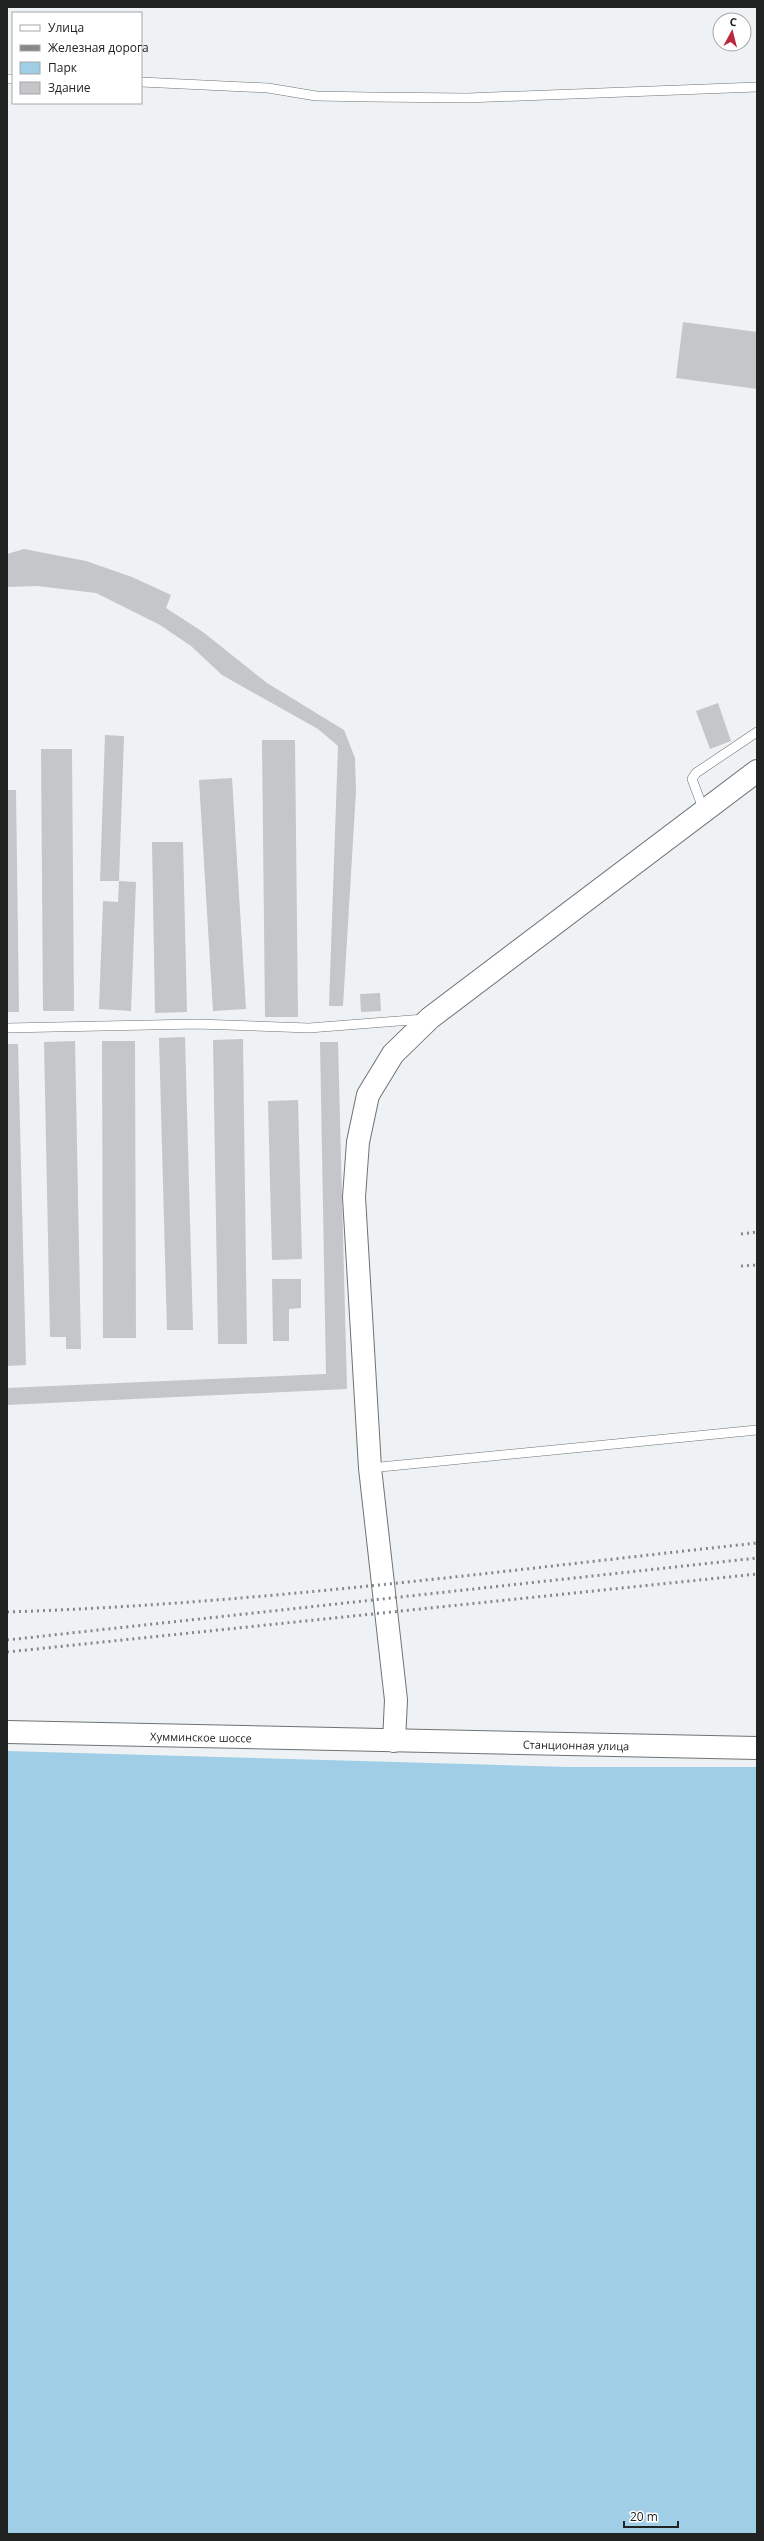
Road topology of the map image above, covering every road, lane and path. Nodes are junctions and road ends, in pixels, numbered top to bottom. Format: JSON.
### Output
{"nodes":[{"id":1,"x":142,"y":82,"type":"edge"},
{"id":2,"x":757,"y":87,"type":"edge"},
{"id":3,"x":757,"y":732,"type":"edge"},
{"id":4,"x":757,"y":771,"type":"edge"},
{"id":5,"x":705,"y":812,"type":"junction"},
{"id":6,"x":430,"y":1018,"type":"junction"},
{"id":7,"x":7,"y":1028,"type":"edge"},
{"id":8,"x":757,"y":1430,"type":"edge"},
{"id":9,"x":370,"y":1468,"type":"junction"},
{"id":10,"x":7,"y":1732,"type":"edge"},
{"id":11,"x":394,"y":1741,"type":"junction"},
{"id":12,"x":757,"y":1748,"type":"edge"}],
"edges":[{"from":1,"to":2,"type":"lane"},
{"from":3,"to":5,"type":"lane"},
{"from":4,"to":5,"type":"street"},
{"from":5,"to":6,"type":"street"},
{"from":6,"to":7,"type":"lane"},
{"from":6,"to":9,"type":"street"},
{"from":8,"to":9,"type":"lane"},
{"from":9,"to":11,"type":"street"},
{"from":10,"to":11,"type":"street","name":"Хумминское шоссе"},
{"from":11,"to":12,"type":"street","name":"Станционная улица"}]}
